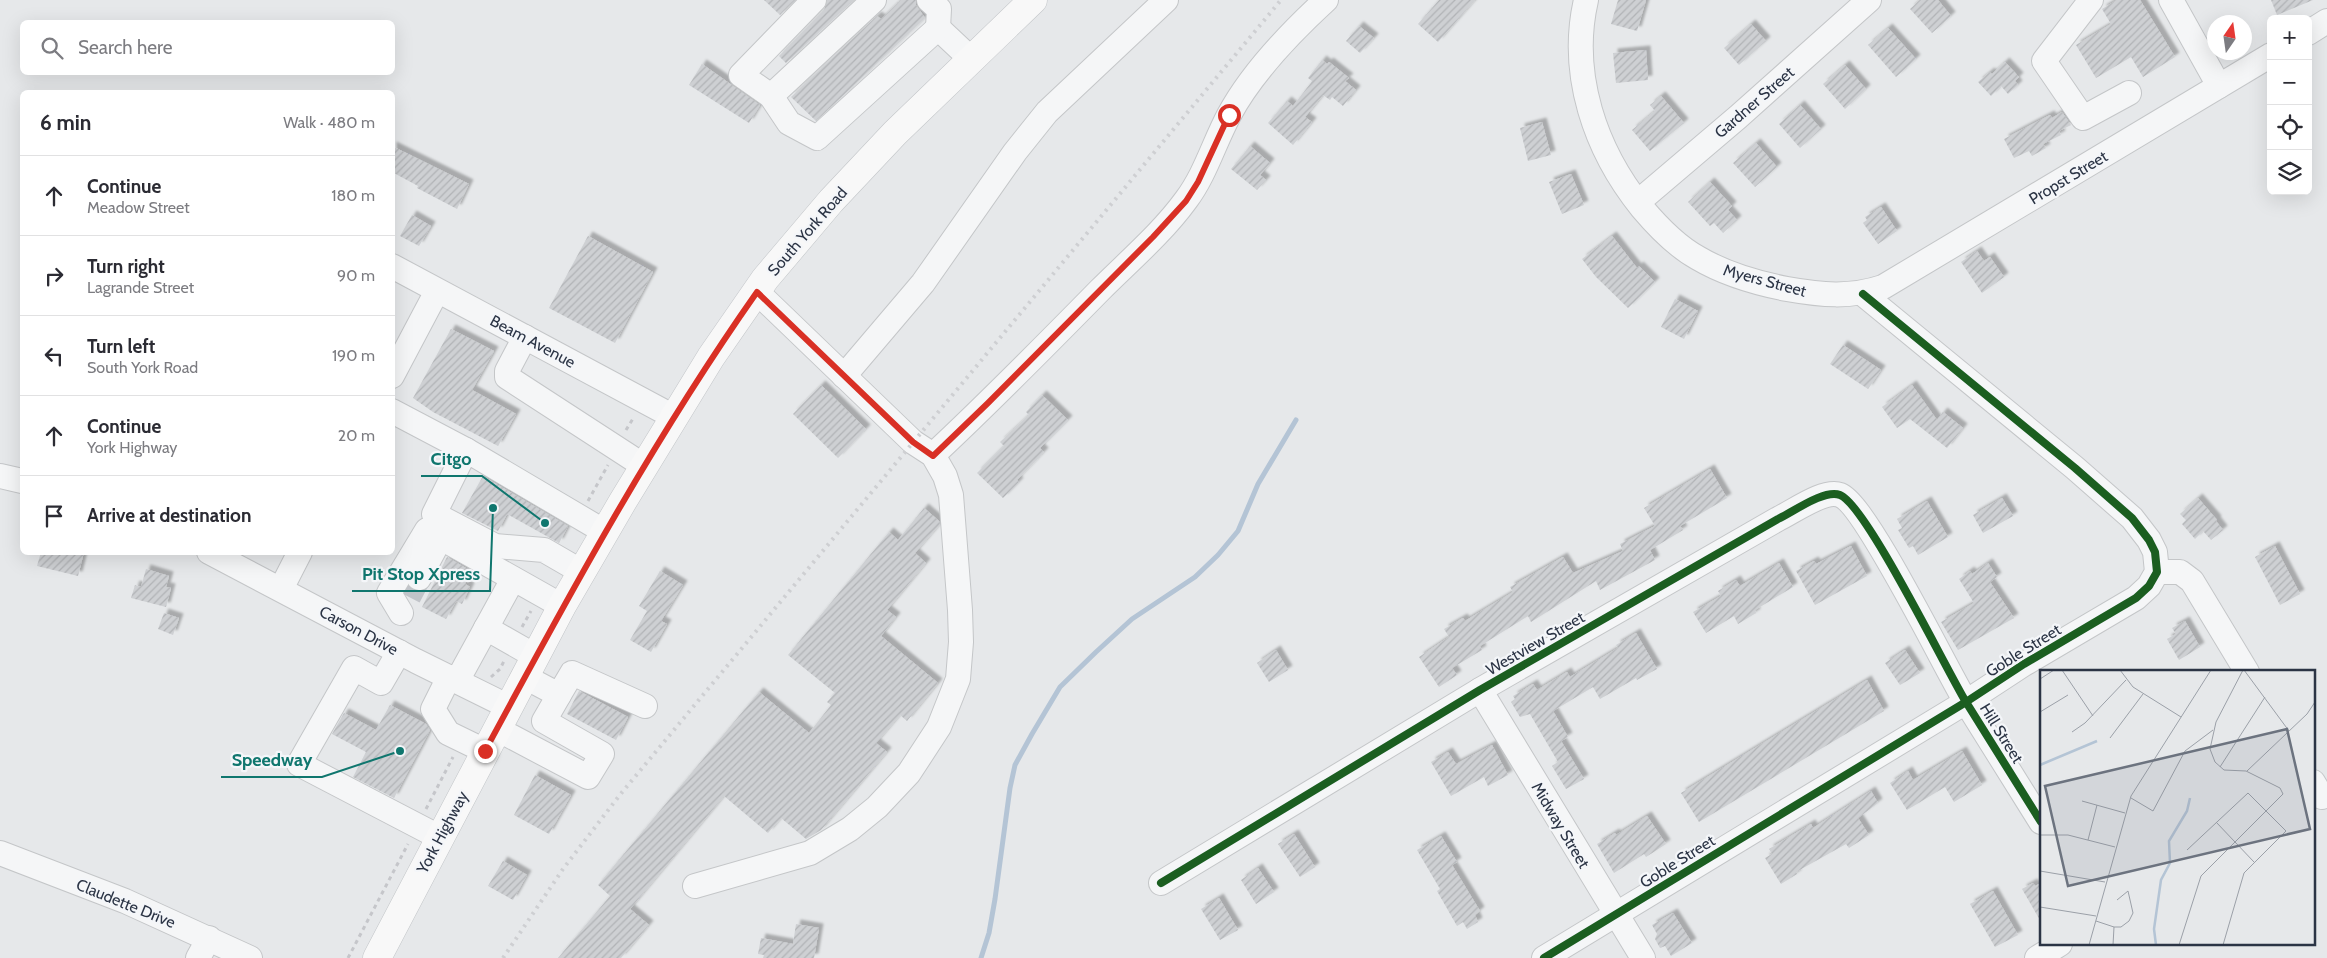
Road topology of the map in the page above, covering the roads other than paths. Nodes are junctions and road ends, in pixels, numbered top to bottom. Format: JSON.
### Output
{"nodes":[{"id":1,"x":814,"y":0,"type":"edge"},
{"id":2,"x":874,"y":0,"type":"edge"},
{"id":3,"x":929,"y":0,"type":"edge"},
{"id":4,"x":1032,"y":0,"type":"edge"},
{"id":5,"x":1166,"y":0,"type":"edge"},
{"id":6,"x":1326,"y":0,"type":"edge"},
{"id":7,"x":1586,"y":0,"type":"edge"},
{"id":8,"x":1869,"y":0,"type":"edge"},
{"id":9,"x":2090,"y":0,"type":"edge"},
{"id":10,"x":2171,"y":0,"type":"edge"},
{"id":11,"x":2327,"y":21,"type":"edge"},
{"id":12,"x":938,"y":28,"type":"junction"},
{"id":13,"x":2312,"y":30,"type":"edge"},
{"id":14,"x":2267,"y":57,"type":"edge"},
{"id":15,"x":971,"y":59,"type":"junction"},
{"id":16,"x":2219,"y":86,"type":"junction"},
{"id":17,"x":2129,"y":93,"type":"dead end"},
{"id":18,"x":771,"y":96,"type":"junction"},
{"id":19,"x":1638,"y":202,"type":"junction"},
{"id":20,"x":395,"y":268,"type":"edge"},
{"id":21,"x":437,"y":290,"type":"junction"},
{"id":22,"x":757,"y":292,"type":"junction"},
{"id":23,"x":1863,"y":294,"type":"junction"},
{"id":24,"x":525,"y":337,"type":"junction"},
{"id":25,"x":395,"y":370,"type":"edge"},
{"id":26,"x":844,"y":376,"type":"junction"},
{"id":27,"x":395,"y":413,"type":"edge"},
{"id":28,"x":674,"y":417,"type":"junction"},
{"id":29,"x":466,"y":450,"type":"junction"},
{"id":30,"x":933,"y":456,"type":"junction"},
{"id":31,"x":644,"y":466,"type":"junction"},
{"id":32,"x":0,"y":476,"type":"edge"},
{"id":33,"x":20,"y":481,"type":"edge"},
{"id":34,"x":605,"y":532,"type":"junction"},
{"id":35,"x":441,"y":538,"type":"junction"},
{"id":36,"x":215,"y":555,"type":"edge"},
{"id":37,"x":298,"y":555,"type":"edge"},
{"id":38,"x":582,"y":572,"type":"junction"},
{"id":39,"x":2157,"y":572,"type":"junction"},
{"id":40,"x":513,"y":579,"type":"junction"},
{"id":41,"x":1899,"y":579,"type":"joint"},
{"id":42,"x":281,"y":589,"type":"junction"},
{"id":43,"x":409,"y":596,"type":"junction"},
{"id":44,"x":562,"y":606,"type":"junction"},
{"id":45,"x":486,"y":628,"type":"junction"},
{"id":46,"x":393,"y":648,"type":"junction"},
{"id":47,"x":530,"y":666,"type":"junction"},
{"id":48,"x":2246,"y":670,"type":"edge"},
{"id":49,"x":453,"y":679,"type":"junction"},
{"id":50,"x":1480,"y":690,"type":"junction"},
{"id":51,"x":559,"y":695,"type":"junction"},
{"id":52,"x":1966,"y":702,"type":"junction"},
{"id":53,"x":645,"y":706,"type":"dead end"},
{"id":54,"x":497,"y":729,"type":"junction"},
{"id":55,"x":2040,"y":820,"type":"edge"},
{"id":56,"x":439,"y":837,"type":"junction"},
{"id":57,"x":0,"y":853,"type":"edge"},
{"id":58,"x":1161,"y":883,"type":"dead end"},
{"id":59,"x":696,"y":886,"type":"dead end"},
{"id":60,"x":1616,"y":915,"type":"junction"},
{"id":61,"x":2057,"y":946,"type":"edge"},
{"id":62,"x":203,"y":948,"type":"edge"},
{"id":63,"x":250,"y":958,"type":"edge"},
{"id":64,"x":377,"y":958,"type":"edge"},
{"id":65,"x":1544,"y":958,"type":"edge"},
{"id":66,"x":1643,"y":958,"type":"edge"},
{"id":67,"x":2037,"y":958,"type":"edge"}],
"edges":[{"from":1,"to":18,"type":"street"},
{"from":2,"to":18,"type":"street"},
{"from":3,"to":12,"type":"street"},
{"from":4,"to":15,"type":"main road","name":"South York Road"},
{"from":5,"to":26,"type":"street"},
{"from":6,"to":30,"type":"street"},
{"from":7,"to":19,"type":"street","name":"Myers Street"},
{"from":8,"to":19,"type":"street","name":"Gardner Street"},
{"from":9,"to":17,"type":"street"},
{"from":10,"to":16,"type":"street"},
{"from":11,"to":13,"type":"street"},
{"from":12,"to":15,"type":"street"},
{"from":12,"to":18,"type":"street"},
{"from":14,"to":16,"type":"street","name":"Propst Street"},
{"from":15,"to":22,"type":"main road","name":"South York Road"},
{"from":16,"to":23,"type":"street","name":"Propst Street"},
{"from":19,"to":23,"type":"street","name":"Myers Street"},
{"from":20,"to":21,"type":"street","name":"Beam Avenue"},
{"from":21,"to":24,"type":"street","name":"Beam Avenue"},
{"from":21,"to":25,"type":"street"},
{"from":22,"to":26,"type":"street"},
{"from":22,"to":28,"type":"main road","name":"South York Road"},
{"from":23,"to":39,"type":"street"},
{"from":24,"to":28,"type":"street","name":"Beam Avenue"},
{"from":24,"to":31,"type":"street"},
{"from":26,"to":30,"type":"street"},
{"from":27,"to":29,"type":"street"},
{"from":28,"to":31,"type":"main road","name":"South York Road"},
{"from":29,"to":34,"type":"street"},
{"from":29,"to":38,"type":"street"},
{"from":30,"to":59,"type":"street"},
{"from":31,"to":34,"type":"main road","name":"South York Road"},
{"from":32,"to":33,"type":"street"},
{"from":34,"to":38,"type":"main road","name":"South York Road"},
{"from":35,"to":40,"type":"street"},
{"from":35,"to":43,"type":"street"},
{"from":35,"to":43,"type":"street"},
{"from":36,"to":42,"type":"street","name":"Carson Drive"},
{"from":37,"to":42,"type":"street"},
{"from":38,"to":44,"type":"main road","name":"South York Road"},
{"from":39,"to":48,"type":"street"},
{"from":39,"to":52,"type":"street","name":"Goble Street"},
{"from":40,"to":44,"type":"street"},
{"from":40,"to":45,"type":"street"},
{"from":41,"to":50,"type":"street","name":"Westview Street"},
{"from":41,"to":52,"type":"street","name":"Hill Street"},
{"from":42,"to":46,"type":"street","name":"Carson Drive"},
{"from":43,"to":46,"type":"street"},
{"from":44,"to":47,"type":"main road","name":"South York Road"},
{"from":45,"to":47,"type":"street"},
{"from":45,"to":49,"type":"street"},
{"from":46,"to":49,"type":"street","name":"Carson Drive"},
{"from":46,"to":56,"type":"street"},
{"from":47,"to":51,"type":"street"},
{"from":47,"to":54,"type":"main road","name":"South York Road"},
{"from":49,"to":54,"type":"street","name":"Carson Drive"},
{"from":49,"to":54,"type":"street"},
{"from":50,"to":58,"type":"street","name":"Westview Street"},
{"from":50,"to":60,"type":"street","name":"Midway Street"},
{"from":51,"to":53,"type":"street"},
{"from":51,"to":54,"type":"street"},
{"from":52,"to":55,"type":"street","name":"Hill Street"},
{"from":52,"to":60,"type":"street","name":"Goble Street"},
{"from":54,"to":56,"type":"main road","name":"York Highway"},
{"from":56,"to":64,"type":"main road","name":"York Highway"},
{"from":57,"to":62,"type":"street","name":"Claudette Drive"},
{"from":60,"to":65,"type":"street","name":"Goble Street"},
{"from":60,"to":66,"type":"street","name":"Midway Street"},
{"from":61,"to":67,"type":"street"},
{"from":62,"to":63,"type":"street","name":"Claudette Drive"}]}
